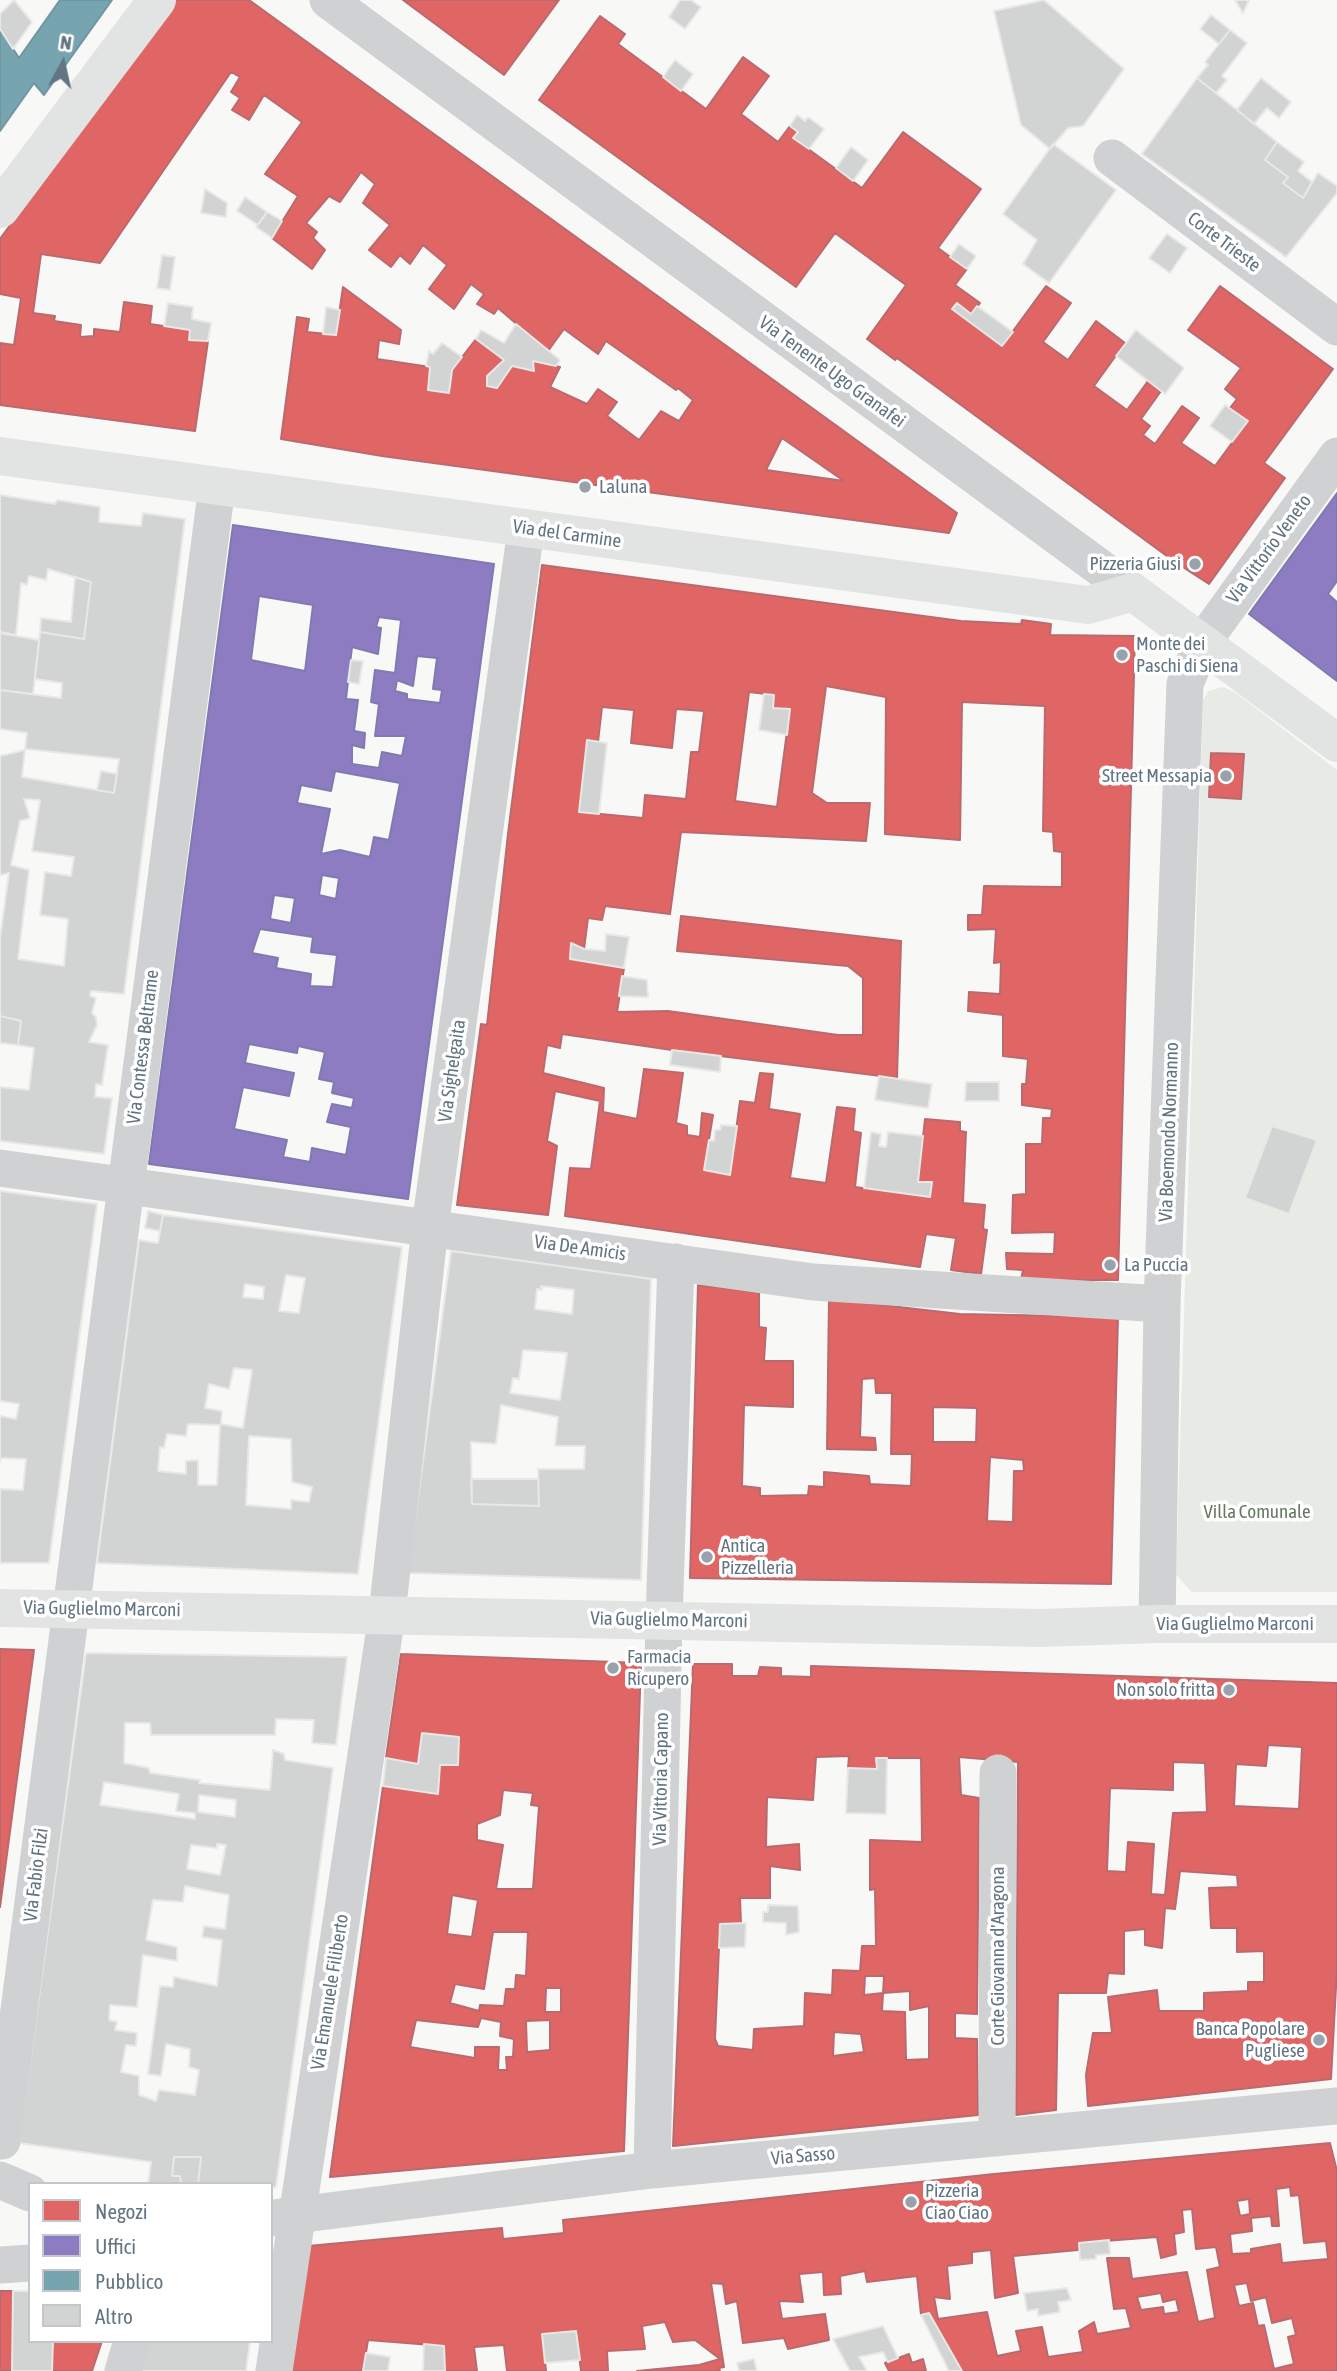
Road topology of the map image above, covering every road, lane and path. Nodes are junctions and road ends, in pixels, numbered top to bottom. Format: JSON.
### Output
{"nodes":[{"id":1,"x":157,"y":0,"type":"edge"},
{"id":2,"x":328,"y":0,"type":"edge"},
{"id":3,"x":1112,"y":158,"type":"dead end"},
{"id":4,"x":0,"y":209,"type":"edge"},
{"id":5,"x":1337,"y":327,"type":"edge"},
{"id":6,"x":0,"y":456,"type":"edge"},
{"id":7,"x":1337,"y":456,"type":"edge"},
{"id":8,"x":217,"y":486,"type":"junction"},
{"id":9,"x":526,"y":529,"type":"junction"},
{"id":10,"x":1133,"y":592,"type":"junction"},
{"id":11,"x":1202,"y":643,"type":"junction"},
{"id":12,"x":1337,"y":743,"type":"edge"},
{"id":13,"x":0,"y":1168,"type":"edge"},
{"id":14,"x":125,"y":1184,"type":"junction"},
{"id":15,"x":430,"y":1227,"type":"junction"},
{"id":16,"x":676,"y":1262,"type":"junction"},
{"id":17,"x":1162,"y":1304,"type":"junction"},
{"id":18,"x":0,"y":1608,"type":"edge"},
{"id":19,"x":71,"y":1609,"type":"junction"},
{"id":20,"x":387,"y":1614,"type":"junction"},
{"id":21,"x":664,"y":1620,"type":"junction"},
{"id":22,"x":1157,"y":1624,"type":"junction"},
{"id":23,"x":1337,"y":1624,"type":"edge"},
{"id":24,"x":998,"y":1773,"type":"dead end"},
{"id":25,"x":1337,"y":2106,"type":"edge"},
{"id":26,"x":997,"y":2138,"type":"junction"},
{"id":27,"x":2,"y":2141,"type":"edge"},
{"id":28,"x":652,"y":2170,"type":"junction"},
{"id":29,"x":0,"y":2180,"type":"edge"},
{"id":30,"x":28,"y":2192,"type":"edge"},
{"id":31,"x":283,"y":2217,"type":"edge"},
{"id":32,"x":28,"y":2263,"type":"edge"},
{"id":33,"x":0,"y":2265,"type":"edge"},
{"id":34,"x":130,"y":2343,"type":"edge"},
{"id":35,"x":123,"y":2371,"type":"edge"},
{"id":36,"x":274,"y":2371,"type":"edge"}],
"edges":[{"from":1,"to":4,"type":"main road"},
{"from":2,"to":10,"type":"street","name":"Via Tenente Ugo Granafei"},
{"from":3,"to":5,"type":"street","name":"Corte Trieste"},
{"from":6,"to":8,"type":"main road","name":"Via del Carmine"},
{"from":7,"to":11,"type":"street","name":"Via Vittorio Veneto"},
{"from":8,"to":9,"type":"main road","name":"Via del Carmine"},
{"from":8,"to":14,"type":"street","name":"Via Contessa Beltrame"},
{"from":9,"to":10,"type":"main road","name":"Via del Carmine"},
{"from":9,"to":15,"type":"street","name":"Via Sighelgaita"},
{"from":10,"to":11,"type":"main road","name":"Via Tenente Ugo Granafei"},
{"from":11,"to":12,"type":"main road","name":"Via Tenente Ugo Granafei"},
{"from":11,"to":17,"type":"street","name":"Via Boemondo Normanno"},
{"from":13,"to":14,"type":"street","name":"Via De Amicis"},
{"from":14,"to":15,"type":"street","name":"Via De Amicis"},
{"from":14,"to":19,"type":"street","name":"Via Contessa Beltrame"},
{"from":15,"to":16,"type":"street","name":"Via De Amicis"},
{"from":15,"to":20,"type":"street","name":"Via Sighelgaita"},
{"from":16,"to":17,"type":"street","name":"Via De Amicis"},
{"from":16,"to":21,"type":"street","name":"Via Vittoria Capano"},
{"from":17,"to":22,"type":"street","name":"Via Boemondo Normanno"},
{"from":18,"to":19,"type":"main road","name":"Via Guglielmo Marconi"},
{"from":19,"to":20,"type":"main road","name":"Via Guglielmo Marconi"},
{"from":19,"to":27,"type":"street","name":"Via Fabio Filzi"},
{"from":20,"to":21,"type":"main road","name":"Via Guglielmo Marconi"},
{"from":20,"to":31,"type":"street","name":"Via Emanuele Filiberto"},
{"from":21,"to":22,"type":"main road","name":"Via Guglielmo Marconi"},
{"from":21,"to":28,"type":"street","name":"Via Vittoria Capano"},
{"from":22,"to":23,"type":"main road","name":"Via Guglielmo Marconi"},
{"from":24,"to":26,"type":"street","name":"Corte Giovanna d'Aragona"},
{"from":25,"to":26,"type":"street","name":"Via Sasso"},
{"from":26,"to":28,"type":"street","name":"Via Sasso"},
{"from":28,"to":31,"type":"street","name":"Via Sasso"},
{"from":29,"to":30,"type":"street"},
{"from":31,"to":36,"type":"street","name":"Via Emanuele Filiberto"},
{"from":32,"to":33,"type":"street"},
{"from":34,"to":35,"type":"street"}]}
